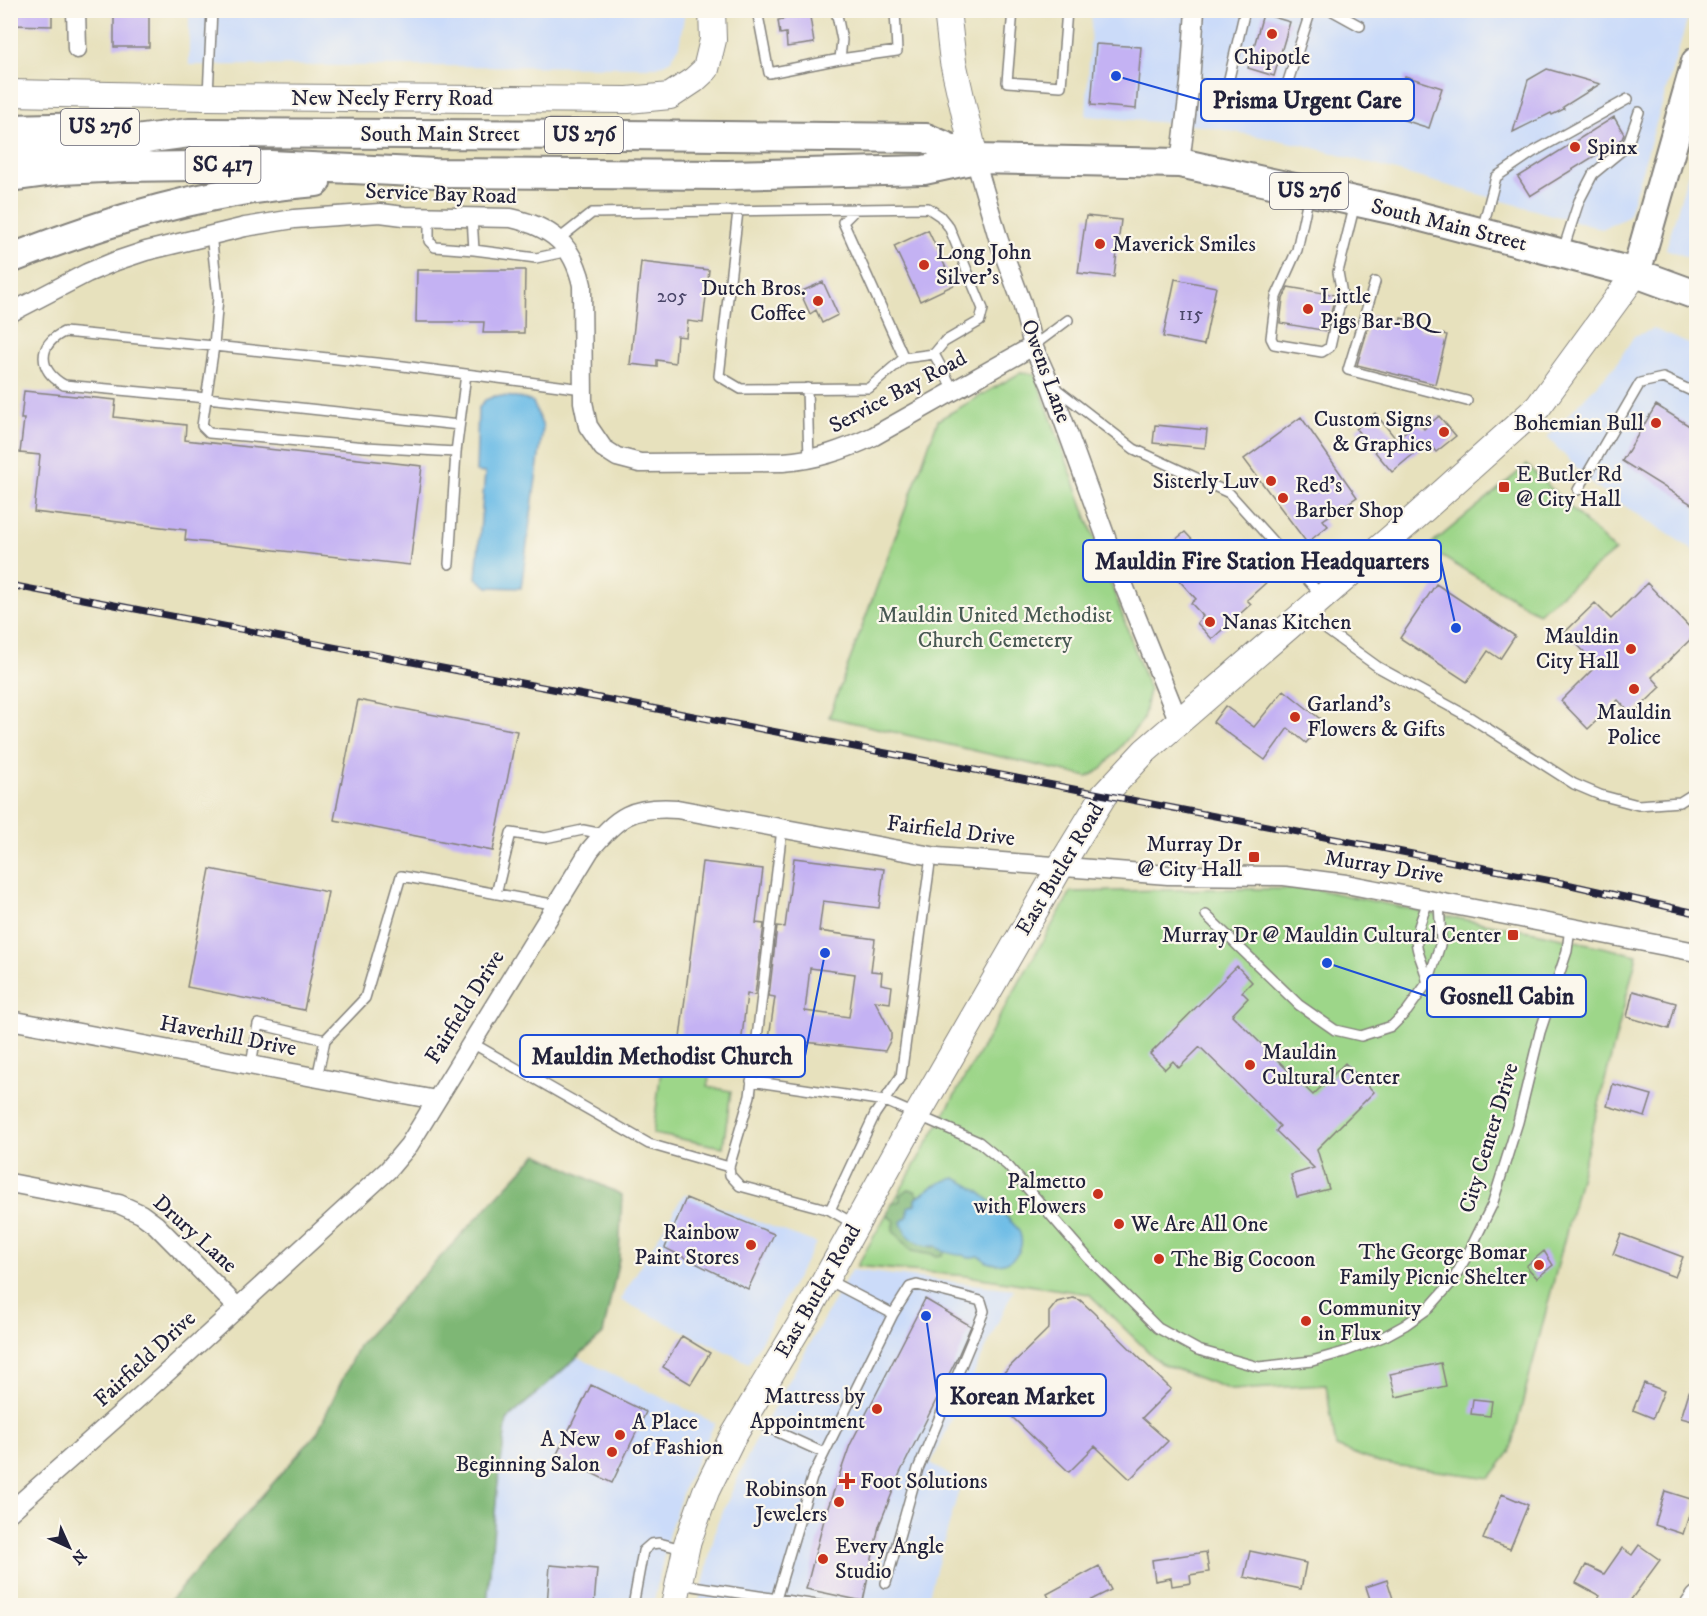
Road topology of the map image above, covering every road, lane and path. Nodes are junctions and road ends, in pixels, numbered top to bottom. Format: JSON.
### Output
{"nodes":[{"id":1,"x":76,"y":10,"type":"edge"},
{"id":2,"x":212,"y":10,"type":"edge"},
{"id":3,"x":712,"y":10,"type":"edge"},
{"id":4,"x":757,"y":10,"type":"edge"},
{"id":5,"x":836,"y":10,"type":"edge"},
{"id":6,"x":895,"y":10,"type":"edge"},
{"id":7,"x":946,"y":10,"type":"edge"},
{"id":8,"x":1013,"y":10,"type":"edge"},
{"id":9,"x":1067,"y":10,"type":"edge"},
{"id":10,"x":1195,"y":10,"type":"edge"},
{"id":11,"x":1245,"y":10,"type":"edge"},
{"id":12,"x":1311,"y":10,"type":"edge"},
{"id":13,"x":1331,"y":10,"type":"edge"},
{"id":14,"x":1360,"y":26,"type":"dead end"},
{"id":15,"x":77,"y":49,"type":"dead end"},
{"id":16,"x":840,"y":59,"type":"junction"},
{"id":17,"x":1694,"y":79,"type":"edge"},
{"id":18,"x":1190,"y":83,"type":"junction"},
{"id":19,"x":1227,"y":87,"type":"junction"},
{"id":20,"x":10,"y":93,"type":"edge"},
{"id":21,"x":208,"y":97,"type":"junction"},
{"id":22,"x":1628,"y":99,"type":"dead end"},
{"id":23,"x":1639,"y":112,"type":"dead end"},
{"id":24,"x":10,"y":129,"type":"edge"},
{"id":25,"x":189,"y":133,"type":"junction"},
{"id":26,"x":10,"y":152,"type":"edge"},
{"id":27,"x":975,"y":159,"type":"junction"},
{"id":28,"x":1180,"y":163,"type":"junction"},
{"id":29,"x":435,"y":173,"type":"junction"},
{"id":30,"x":10,"y":177,"type":"edge"},
{"id":31,"x":1310,"y":191,"type":"junction"},
{"id":32,"x":1356,"y":201,"type":"junction"},
{"id":33,"x":856,"y":209,"type":"junction"},
{"id":34,"x":738,"y":211,"type":"junction"},
{"id":35,"x":429,"y":216,"type":"junction"},
{"id":36,"x":472,"y":217,"type":"junction"},
{"id":37,"x":1482,"y":233,"type":"junction"},
{"id":38,"x":211,"y":234,"type":"junction"},
{"id":39,"x":564,"y":245,"type":"junction"},
{"id":40,"x":474,"y":250,"type":"junction"},
{"id":41,"x":1562,"y":254,"type":"junction"},
{"id":42,"x":10,"y":259,"type":"edge"},
{"id":43,"x":1636,"y":273,"type":"junction"},
{"id":44,"x":1375,"y":282,"type":"dead end"},
{"id":45,"x":1696,"y":295,"type":"edge"},
{"id":46,"x":10,"y":313,"type":"edge"},
{"id":47,"x":1068,"y":320,"type":"dead end"},
{"id":48,"x":214,"y":346,"type":"junction"},
{"id":49,"x":1033,"y":346,"type":"junction"},
{"id":50,"x":934,"y":354,"type":"junction"},
{"id":51,"x":904,"y":358,"type":"junction"},
{"id":52,"x":466,"y":374,"type":"junction"},
{"id":53,"x":1050,"y":384,"type":"junction"},
{"id":54,"x":807,"y":388,"type":"junction"},
{"id":55,"x":583,"y":389,"type":"junction"},
{"id":56,"x":954,"y":391,"type":"junction"},
{"id":57,"x":1696,"y":393,"type":"edge"},
{"id":58,"x":207,"y":398,"type":"junction"},
{"id":59,"x":1467,"y":401,"type":"dead end"},
{"id":60,"x":459,"y":425,"type":"junction"},
{"id":61,"x":456,"y":452,"type":"junction"},
{"id":62,"x":809,"y":460,"type":"junction"},
{"id":63,"x":1578,"y":490,"type":"dead end"},
{"id":64,"x":449,"y":564,"type":"dead end"},
{"id":65,"x":1313,"y":605,"type":"junction"},
{"id":66,"x":1179,"y":722,"type":"junction"},
{"id":67,"x":1696,"y":792,"type":"edge"},
{"id":68,"x":783,"y":829,"type":"junction"},
{"id":69,"x":603,"y":834,"type":"junction"},
{"id":70,"x":931,"y":856,"type":"junction"},
{"id":71,"x":1060,"y":867,"type":"junction"},
{"id":72,"x":496,"y":894,"type":"junction"},
{"id":73,"x":1434,"y":900,"type":"junction"},
{"id":74,"x":557,"y":905,"type":"junction"},
{"id":75,"x":1206,"y":915,"type":"dead end"},
{"id":76,"x":1570,"y":927,"type":"junction"},
{"id":77,"x":1696,"y":952,"type":"edge"},
{"id":78,"x":1428,"y":982,"type":"junction"},
{"id":79,"x":10,"y":1020,"type":"edge"},
{"id":80,"x":325,"y":1040,"type":"junction"},
{"id":81,"x":472,"y":1043,"type":"junction"},
{"id":82,"x":251,"y":1065,"type":"junction"},
{"id":83,"x":317,"y":1078,"type":"junction"},
{"id":84,"x":751,"y":1081,"type":"junction"},
{"id":85,"x":436,"y":1100,"type":"junction"},
{"id":86,"x":885,"y":1101,"type":"junction"},
{"id":87,"x":917,"y":1115,"type":"junction"},
{"id":88,"x":729,"y":1167,"type":"junction"},
{"id":89,"x":10,"y":1183,"type":"edge"},
{"id":90,"x":830,"y":1210,"type":"junction"},
{"id":91,"x":856,"y":1225,"type":"junction"},
{"id":92,"x":825,"y":1279,"type":"junction"},
{"id":93,"x":237,"y":1306,"type":"junction"},
{"id":94,"x":893,"y":1314,"type":"junction"},
{"id":95,"x":746,"y":1417,"type":"junction"},
{"id":96,"x":824,"y":1453,"type":"junction"},
{"id":97,"x":10,"y":1512,"type":"edge"},
{"id":98,"x":686,"y":1549,"type":"junction"},
{"id":99,"x":886,"y":1583,"type":"dead end"},
{"id":100,"x":675,"y":1595,"type":"edge"},
{"id":101,"x":1696,"y":1596,"type":"edge"},
{"id":102,"x":775,"y":1602,"type":"edge"},
{"id":103,"x":633,"y":1605,"type":"edge"},
{"id":104,"x":824,"y":1605,"type":"edge"},
{"id":105,"x":1689,"y":1605,"type":"edge"}],
"edges":[{"from":1,"to":15,"type":"street"},
{"from":2,"to":21,"type":"lane"},
{"from":3,"to":21,"type":"main road","name":"New Neely Ferry Road"},
{"from":4,"to":16,"type":"lane"},
{"from":5,"to":16,"type":"lane"},
{"from":6,"to":16,"type":"lane"},
{"from":7,"to":27,"type":"main road","name":"Owens Lane"},
{"from":8,"to":9,"type":"lane"},
{"from":10,"to":18,"type":"street"},
{"from":11,"to":19,"type":"lane"},
{"from":12,"to":19,"type":"lane"},
{"from":13,"to":14,"type":"lane"},
{"from":17,"to":43,"type":"main road"},
{"from":18,"to":19,"type":"lane"},
{"from":18,"to":28,"type":"street"},
{"from":20,"to":21,"type":"main road","name":"New Neely Ferry Road"},
{"from":22,"to":37,"type":"lane"},
{"from":23,"to":41,"type":"lane"},
{"from":24,"to":25,"type":"main road","number":"US 276"},
{"from":25,"to":26,"type":"main road","name":"South Main Street","number":"SC 417"},
{"from":25,"to":27,"type":"main road","name":"South Main Street","number":"US 276"},
{"from":27,"to":28,"type":"main road","name":"South Main Street","number":"US 276"},
{"from":27,"to":29,"type":"main road","name":"South Main Street","number":"US 276"},
{"from":27,"to":49,"type":"street","name":"Owens Lane"},
{"from":28,"to":31,"type":"main road","name":"South Main Street","number":"US 276"},
{"from":29,"to":30,"type":"main road","name":"South Main Street","number":"SC 417"},
{"from":29,"to":42,"type":"main road","number":"US 276"},
{"from":31,"to":32,"type":"main road","name":"South Main Street","number":"US 276"},
{"from":31,"to":32,"type":"lane"},
{"from":32,"to":37,"type":"main road","name":"South Main Street","number":"US 276"},
{"from":33,"to":34,"type":"lane"},
{"from":33,"to":50,"type":"lane"},
{"from":33,"to":51,"type":"lane"},
{"from":34,"to":39,"type":"lane"},
{"from":34,"to":54,"type":"lane"},
{"from":35,"to":36,"type":"street","name":"Service Bay Road"},
{"from":35,"to":38,"type":"street","name":"Service Bay Road"},
{"from":35,"to":40,"type":"lane"},
{"from":36,"to":39,"type":"street","name":"Service Bay Road"},
{"from":36,"to":40,"type":"lane"},
{"from":37,"to":41,"type":"main road","name":"South Main Street","number":"US 276"},
{"from":38,"to":46,"type":"street","name":"Service Bay Road"},
{"from":38,"to":48,"type":"lane"},
{"from":39,"to":40,"type":"lane"},
{"from":39,"to":55,"type":"street","name":"Service Bay Road"},
{"from":41,"to":43,"type":"main road","name":"South Main Street","number":"US 276"},
{"from":43,"to":45,"type":"main road","number":"US 276"},
{"from":43,"to":65,"type":"main road","name":"East Butler Road"},
{"from":44,"to":59,"type":"lane"},
{"from":47,"to":49,"type":"lane"},
{"from":48,"to":52,"type":"lane"},
{"from":48,"to":58,"type":"lane"},
{"from":48,"to":58,"type":"lane"},
{"from":49,"to":53,"type":"street","name":"Owens Lane"},
{"from":49,"to":56,"type":"street","name":"Service Bay Road"},
{"from":50,"to":51,"type":"lane"},
{"from":50,"to":56,"type":"lane"},
{"from":51,"to":54,"type":"lane"},
{"from":52,"to":55,"type":"lane"},
{"from":52,"to":60,"type":"lane"},
{"from":53,"to":65,"type":"lane"},
{"from":53,"to":66,"type":"street","name":"Owens Lane"},
{"from":54,"to":62,"type":"lane"},
{"from":55,"to":62,"type":"street","name":"Service Bay Road"},
{"from":56,"to":62,"type":"street","name":"Service Bay Road"},
{"from":57,"to":63,"type":"lane"},
{"from":58,"to":60,"type":"lane"},
{"from":58,"to":61,"type":"lane"},
{"from":60,"to":61,"type":"lane"},
{"from":61,"to":64,"type":"lane"},
{"from":65,"to":66,"type":"main road","name":"East Butler Road"},
{"from":65,"to":67,"type":"lane"},
{"from":66,"to":71,"type":"main road","name":"East Butler Road"},
{"from":68,"to":69,"type":"street","name":"Fairfield Drive"},
{"from":68,"to":70,"type":"street","name":"Fairfield Drive"},
{"from":68,"to":84,"type":"lane"},
{"from":69,"to":72,"type":"lane"},
{"from":69,"to":74,"type":"street","name":"Fairfield Drive"},
{"from":70,"to":71,"type":"street","name":"Fairfield Drive"},
{"from":70,"to":86,"type":"lane"},
{"from":71,"to":73,"type":"street","name":"Murray Drive"},
{"from":71,"to":87,"type":"main road","name":"East Butler Road"},
{"from":72,"to":74,"type":"lane"},
{"from":72,"to":80,"type":"lane"},
{"from":73,"to":76,"type":"street","name":"Murray Drive"},
{"from":73,"to":78,"type":"lane"},
{"from":73,"to":78,"type":"lane"},
{"from":74,"to":81,"type":"street","name":"Fairfield Drive"},
{"from":75,"to":78,"type":"lane"},
{"from":76,"to":77,"type":"street","name":"Murray Drive"},
{"from":76,"to":87,"type":"lane","name":"City Center Drive"},
{"from":79,"to":82,"type":"street","name":"Haverhill Drive"},
{"from":80,"to":82,"type":"lane"},
{"from":80,"to":83,"type":"lane"},
{"from":81,"to":85,"type":"street","name":"Fairfield Drive"},
{"from":81,"to":88,"type":"lane"},
{"from":82,"to":83,"type":"street","name":"Haverhill Drive"},
{"from":83,"to":85,"type":"street","name":"Haverhill Drive"},
{"from":84,"to":86,"type":"lane","name":"City Center Drive"},
{"from":84,"to":88,"type":"lane"},
{"from":85,"to":93,"type":"street","name":"Fairfield Drive"},
{"from":86,"to":87,"type":"lane","name":"City Center Drive"},
{"from":86,"to":90,"type":"lane"},
{"from":87,"to":91,"type":"main road","name":"East Butler Road"},
{"from":88,"to":90,"type":"lane"},
{"from":89,"to":93,"type":"street","name":"Drury Lane"},
{"from":90,"to":91,"type":"lane"},
{"from":91,"to":92,"type":"main road","name":"East Butler Road"},
{"from":92,"to":94,"type":"lane"},
{"from":92,"to":95,"type":"main road","name":"East Butler Road"},
{"from":93,"to":97,"type":"street","name":"Fairfield Drive"},
{"from":94,"to":96,"type":"lane"},
{"from":94,"to":99,"type":"lane"},
{"from":95,"to":96,"type":"lane"},
{"from":95,"to":98,"type":"main road","name":"East Butler Road"},
{"from":96,"to":102,"type":"lane"},
{"from":98,"to":100,"type":"main road","name":"East Butler Road"},
{"from":98,"to":103,"type":"lane"},
{"from":100,"to":102,"type":"lane"},
{"from":101,"to":105,"type":"street"},
{"from":102,"to":104,"type":"lane"}]}
